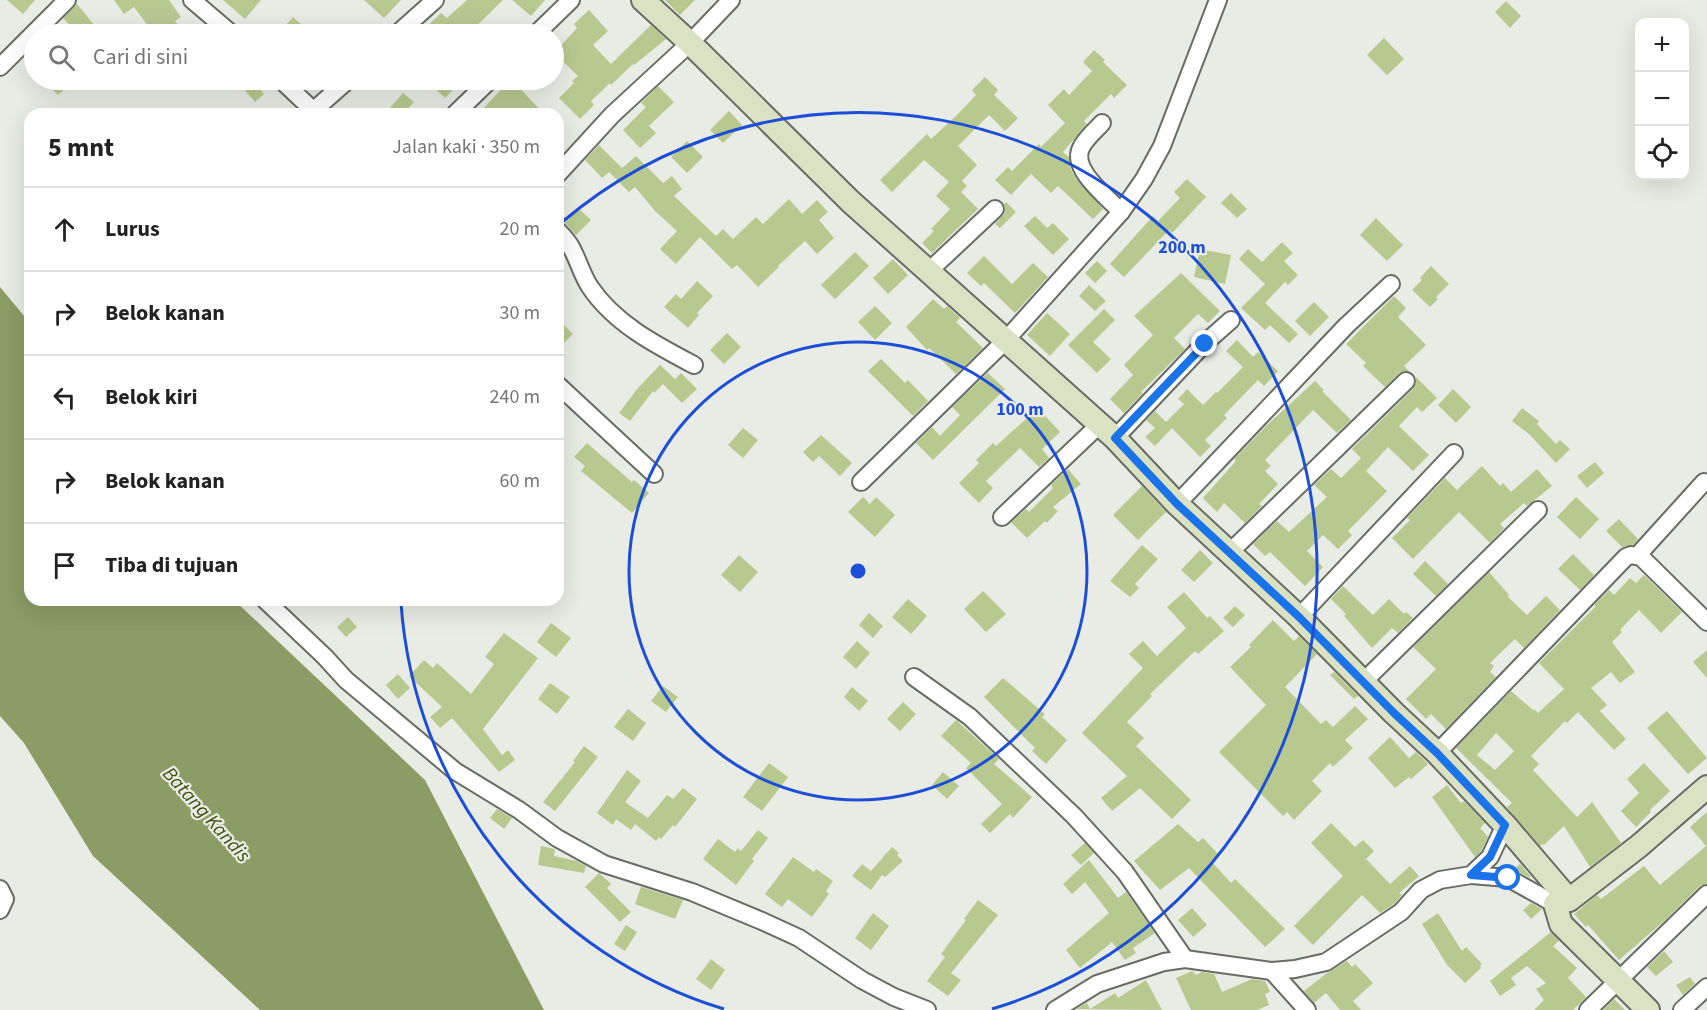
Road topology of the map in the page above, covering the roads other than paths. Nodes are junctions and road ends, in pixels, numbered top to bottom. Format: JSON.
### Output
{"nodes":[{"id":1,"x":67,"y":0,"type":"edge"},
{"id":2,"x":192,"y":0,"type":"edge"},
{"id":3,"x":435,"y":0,"type":"edge"},
{"id":4,"x":571,"y":0,"type":"edge"},
{"id":5,"x":643,"y":0,"type":"edge"},
{"id":6,"x":731,"y":0,"type":"edge"},
{"id":7,"x":1218,"y":0,"type":"edge"},
{"id":8,"x":43,"y":24,"type":"edge"},
{"id":9,"x":220,"y":24,"type":"edge"},
{"id":10,"x":408,"y":24,"type":"edge"},
{"id":11,"x":546,"y":24,"type":"edge"},
{"id":12,"x":24,"y":43,"type":"edge"},
{"id":13,"x":690,"y":43,"type":"junction"},
{"id":14,"x":0,"y":67,"type":"edge"},
{"id":15,"x":292,"y":90,"type":"edge"},
{"id":16,"x":338,"y":90,"type":"edge"},
{"id":17,"x":480,"y":90,"type":"edge"},
{"id":18,"x":311,"y":108,"type":"edge"},
{"id":19,"x":319,"y":108,"type":"edge"},
{"id":20,"x":461,"y":108,"type":"edge"},
{"id":21,"x":1102,"y":123,"type":"dead end"},
{"id":22,"x":564,"y":168,"type":"edge"},
{"id":23,"x":996,"y":209,"type":"dead end"},
{"id":24,"x":1121,"y":212,"type":"junction"},
{"id":25,"x":564,"y":238,"type":"edge"},
{"id":26,"x":930,"y":270,"type":"junction"},
{"id":27,"x":1391,"y":284,"type":"dead end"},
{"id":28,"x":1231,"y":320,"type":"dead end"},
{"id":29,"x":1005,"y":341,"type":"junction"},
{"id":30,"x":694,"y":365,"type":"dead end"},
{"id":31,"x":1406,"y":381,"type":"dead end"},
{"id":32,"x":564,"y":391,"type":"edge"},
{"id":33,"x":1107,"y":432,"type":"junction"},
{"id":34,"x":1454,"y":453,"type":"dead end"},
{"id":35,"x":654,"y":474,"type":"dead end"},
{"id":36,"x":861,"y":482,"type":"dead end"},
{"id":37,"x":1704,"y":482,"type":"dead end"},
{"id":38,"x":1177,"y":504,"type":"junction"},
{"id":39,"x":1538,"y":510,"type":"dead end"},
{"id":40,"x":1002,"y":517,"type":"dead end"},
{"id":41,"x":1230,"y":552,"type":"junction"},
{"id":42,"x":1637,"y":556,"type":"junction"},
{"id":43,"x":270,"y":606,"type":"edge"},
{"id":44,"x":1299,"y":617,"type":"junction"},
{"id":45,"x":1707,"y":622,"type":"edge"},
{"id":46,"x":914,"y":677,"type":"dead end"},
{"id":47,"x":1363,"y":682,"type":"junction"},
{"id":48,"x":1437,"y":753,"type":"junction"},
{"id":49,"x":1707,"y":788,"type":"edge"},
{"id":50,"x":1505,"y":825,"type":"junction"},
{"id":51,"x":1471,"y":875,"type":"junction"},
{"id":52,"x":0,"y":889,"type":"edge"},
{"id":53,"x":1707,"y":894,"type":"edge"},
{"id":54,"x":1562,"y":902,"type":"junction"},
{"id":55,"x":0,"y":909,"type":"edge"},
{"id":56,"x":1185,"y":959,"type":"junction"},
{"id":57,"x":1272,"y":971,"type":"junction"},
{"id":58,"x":1618,"y":982,"type":"junction"},
{"id":59,"x":1707,"y":987,"type":"edge"},
{"id":60,"x":927,"y":1010,"type":"edge"},
{"id":61,"x":1055,"y":1010,"type":"edge"},
{"id":62,"x":1307,"y":1010,"type":"edge"},
{"id":63,"x":1588,"y":1010,"type":"edge"},
{"id":64,"x":1648,"y":1010,"type":"edge"},
{"id":65,"x":1682,"y":1010,"type":"edge"}],
"edges":[{"from":1,"to":8,"type":"street"},
{"from":2,"to":9,"type":"street"},
{"from":3,"to":10,"type":"street"},
{"from":4,"to":11,"type":"street"},
{"from":5,"to":13,"type":"street"},
{"from":6,"to":13,"type":"street"},
{"from":7,"to":24,"type":"street"},
{"from":12,"to":14,"type":"street"},
{"from":13,"to":22,"type":"street"},
{"from":13,"to":26,"type":"street"},
{"from":15,"to":18,"type":"street"},
{"from":16,"to":19,"type":"street"},
{"from":17,"to":20,"type":"street"},
{"from":21,"to":24,"type":"street"},
{"from":23,"to":26,"type":"street"},
{"from":24,"to":29,"type":"street"},
{"from":25,"to":30,"type":"street"},
{"from":26,"to":29,"type":"street"},
{"from":27,"to":38,"type":"street"},
{"from":28,"to":33,"type":"street"},
{"from":29,"to":33,"type":"street"},
{"from":29,"to":36,"type":"street"},
{"from":31,"to":41,"type":"street"},
{"from":32,"to":35,"type":"street"},
{"from":33,"to":38,"type":"street"},
{"from":33,"to":40,"type":"street"},
{"from":34,"to":44,"type":"street"},
{"from":37,"to":42,"type":"street"},
{"from":38,"to":41,"type":"street"},
{"from":39,"to":47,"type":"street"},
{"from":41,"to":44,"type":"street"},
{"from":42,"to":45,"type":"street"},
{"from":42,"to":48,"type":"street"},
{"from":43,"to":60,"type":"street"},
{"from":44,"to":47,"type":"street"},
{"from":46,"to":56,"type":"street"},
{"from":47,"to":48,"type":"street"},
{"from":48,"to":50,"type":"street"},
{"from":49,"to":54,"type":"street"},
{"from":50,"to":51,"type":"street"},
{"from":50,"to":54,"type":"street"},
{"from":51,"to":54,"type":"street"},
{"from":51,"to":57,"type":"street"},
{"from":52,"to":55,"type":"street"},
{"from":53,"to":58,"type":"street"},
{"from":54,"to":58,"type":"street"},
{"from":56,"to":57,"type":"street"},
{"from":56,"to":61,"type":"street"},
{"from":57,"to":62,"type":"street"},
{"from":58,"to":63,"type":"street"},
{"from":58,"to":64,"type":"street"},
{"from":59,"to":65,"type":"street"}]}
